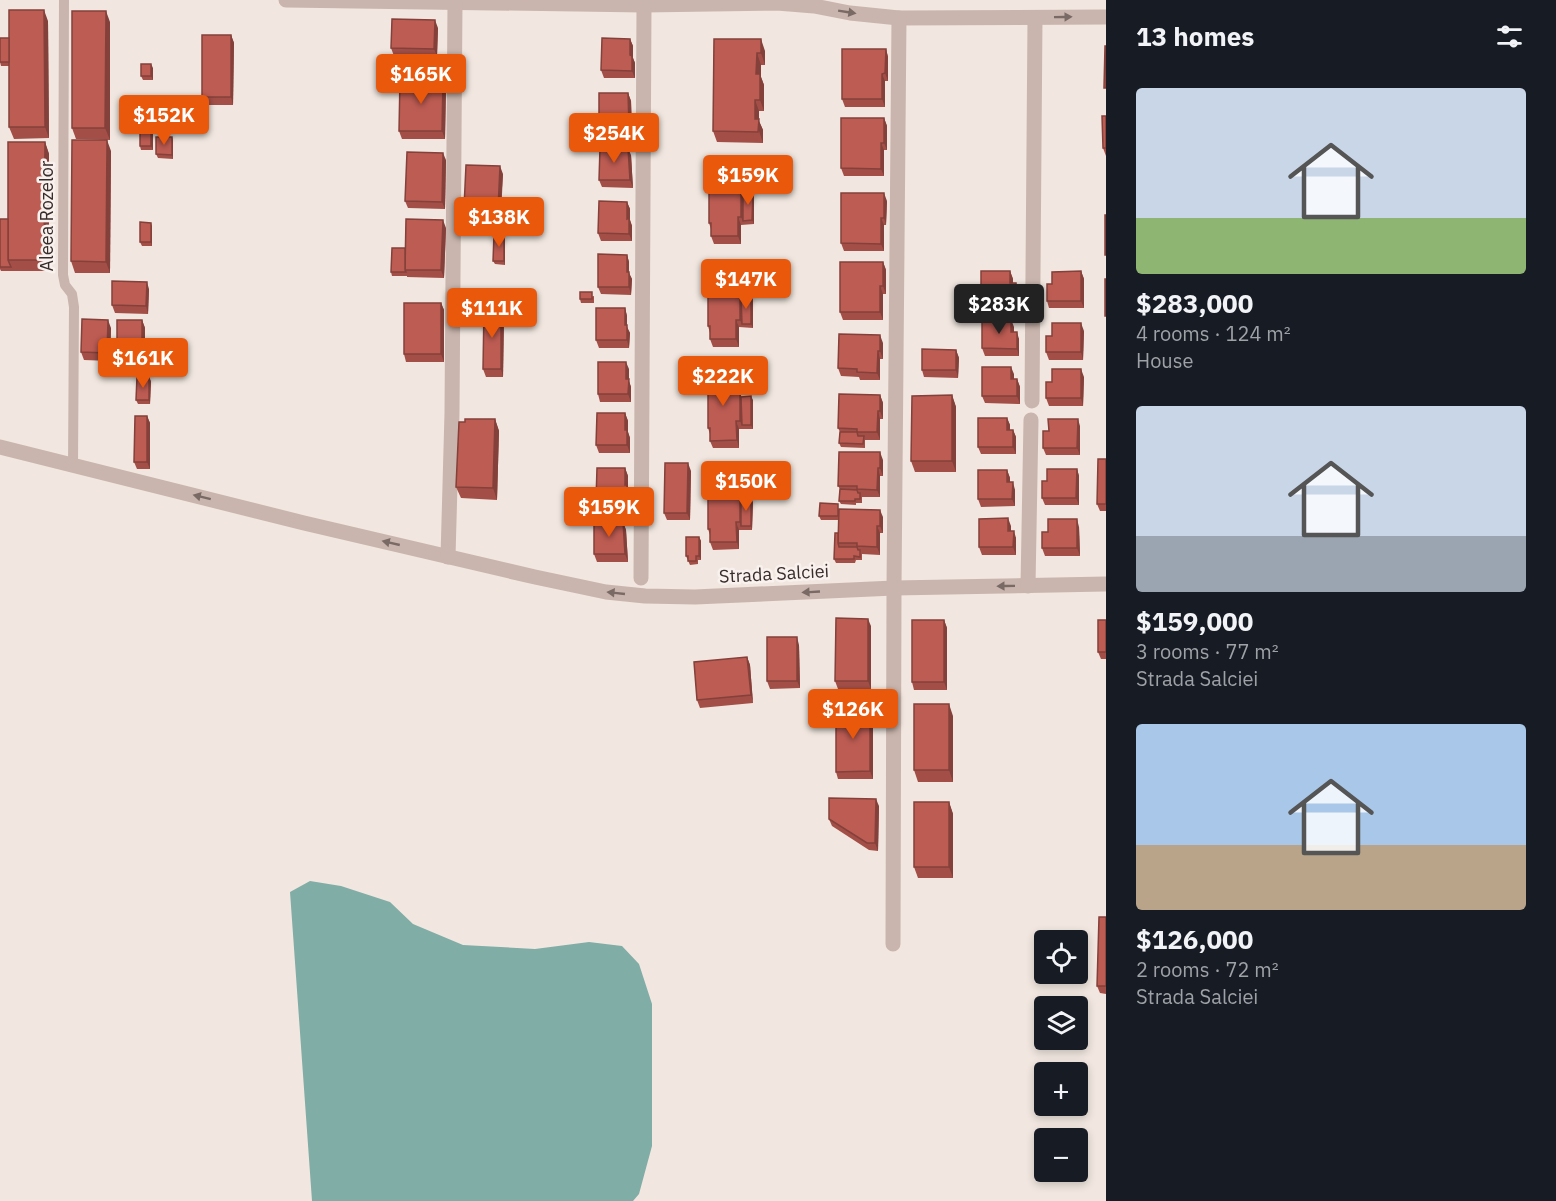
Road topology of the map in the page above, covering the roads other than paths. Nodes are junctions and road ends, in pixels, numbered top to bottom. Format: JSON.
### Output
{"nodes":[{"id":1,"x":64,"y":0,"type":"edge"},
{"id":2,"x":286,"y":0,"type":"edge"},
{"id":3,"x":455,"y":3,"type":"junction"},
{"id":4,"x":645,"y":5,"type":"junction"},
{"id":5,"x":1106,"y":17,"type":"edge"},
{"id":6,"x":899,"y":18,"type":"junction"},
{"id":7,"x":1035,"y":18,"type":"junction"},
{"id":8,"x":1032,"y":401,"type":"dead end"},
{"id":9,"x":1031,"y":420,"type":"dead end"},
{"id":10,"x":0,"y":447,"type":"edge"},
{"id":11,"x":73,"y":465,"type":"junction"},
{"id":12,"x":448,"y":557,"type":"junction"},
{"id":13,"x":641,"y":578,"type":"dead end"},
{"id":14,"x":1106,"y":584,"type":"edge"},
{"id":15,"x":1029,"y":586,"type":"junction"},
{"id":16,"x":894,"y":588,"type":"junction"},
{"id":17,"x":893,"y":944,"type":"dead end"}],
"edges":[{"from":1,"to":11,"type":"lane","name":"Aleea Rozelor"},
{"from":2,"to":3,"type":"street"},
{"from":3,"to":4,"type":"street"},
{"from":3,"to":12,"type":"street"},
{"from":4,"to":6,"type":"street","one_way":true},
{"from":4,"to":13,"type":"street"},
{"from":7,"to":5,"type":"street","one_way":true},
{"from":6,"to":7,"type":"street"},
{"from":6,"to":16,"type":"street"},
{"from":7,"to":8,"type":"street"},
{"from":9,"to":15,"type":"street"},
{"from":10,"to":11,"type":"street","name":"Strada Salciei"},
{"from":12,"to":11,"type":"street","name":"Strada Salciei","one_way":true},
{"from":16,"to":12,"type":"street","name":"Strada Salciei","one_way":true},
{"from":14,"to":15,"type":"street","name":"Strada Salciei"},
{"from":15,"to":16,"type":"street","name":"Strada Salciei","one_way":true},
{"from":16,"to":17,"type":"street"}]}
